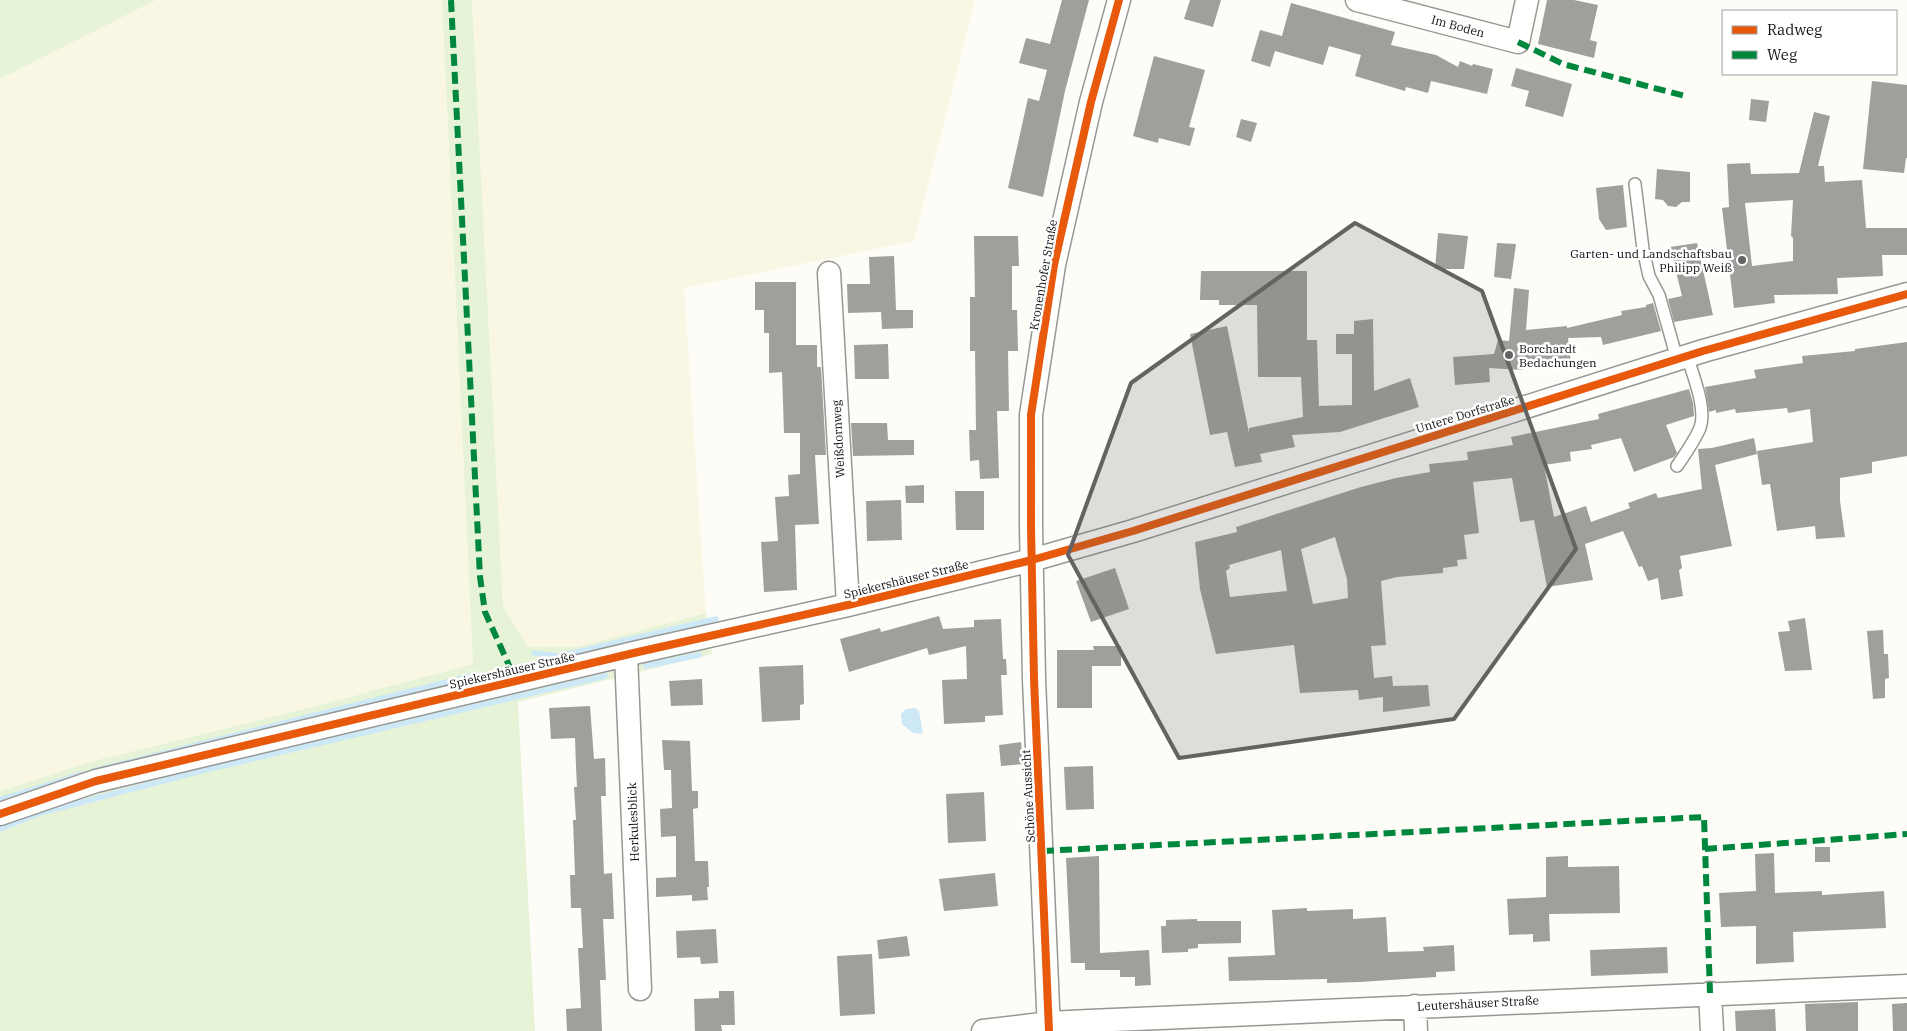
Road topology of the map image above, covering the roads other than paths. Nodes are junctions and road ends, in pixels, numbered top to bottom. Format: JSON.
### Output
{"nodes":[{"id":1,"x":1119,"y":0,"type":"edge"},
{"id":2,"x":1357,"y":0,"type":"edge"},
{"id":3,"x":1527,"y":0,"type":"edge"},
{"id":4,"x":1635,"y":184,"type":"dead end"},
{"id":5,"x":829,"y":273,"type":"dead end"},
{"id":6,"x":1907,"y":294,"type":"edge"},
{"id":7,"x":1682,"y":357,"type":"junction"},
{"id":8,"x":1677,"y":466,"type":"dead end"},
{"id":9,"x":1032,"y":560,"type":"junction"},
{"id":10,"x":848,"y":605,"type":"junction"},
{"id":11,"x":626,"y":654,"type":"junction"},
{"id":12,"x":0,"y":814,"type":"edge"},
{"id":13,"x":1907,"y":986,"type":"edge"},
{"id":14,"x":640,"y":989,"type":"dead end"},
{"id":15,"x":1710,"y":993,"type":"junction"},
{"id":16,"x":1415,"y":1006,"type":"junction"},
{"id":17,"x":1049,"y":1027,"type":"edge"},
{"id":18,"x":983,"y":1031,"type":"edge"},
{"id":19,"x":1416,"y":1031,"type":"edge"},
{"id":20,"x":1712,"y":1031,"type":"edge"}],
"edges":[{"from":1,"to":9,"type":"street","name":"Kronenhofer Straße"},
{"from":2,"to":3,"type":"street","name":"Im Boden"},
{"from":4,"to":7,"type":"lane"},
{"from":5,"to":10,"type":"street","name":"Weißdornweg"},
{"from":6,"to":7,"type":"street","name":"Untere Dorfstraße"},
{"from":7,"to":8,"type":"lane"},
{"from":7,"to":9,"type":"street","name":"Untere Dorfstraße"},
{"from":9,"to":10,"type":"street","name":"Spiekershäuser Straße"},
{"from":9,"to":17,"type":"street","name":"Schöne Aussicht"},
{"from":10,"to":11,"type":"street","name":"Spiekershäuser Straße"},
{"from":11,"to":12,"type":"street","name":"Spiekershäuser Straße"},
{"from":11,"to":14,"type":"street","name":"Herkulesblick"},
{"from":13,"to":15,"type":"street","name":"Leutershäuser Straße"},
{"from":15,"to":16,"type":"street","name":"Leutershäuser Straße"},
{"from":15,"to":20,"type":"street"},
{"from":16,"to":17,"type":"street","name":"Leutershäuser Straße"},
{"from":16,"to":19,"type":"street"},
{"from":17,"to":18,"type":"street"}]}
